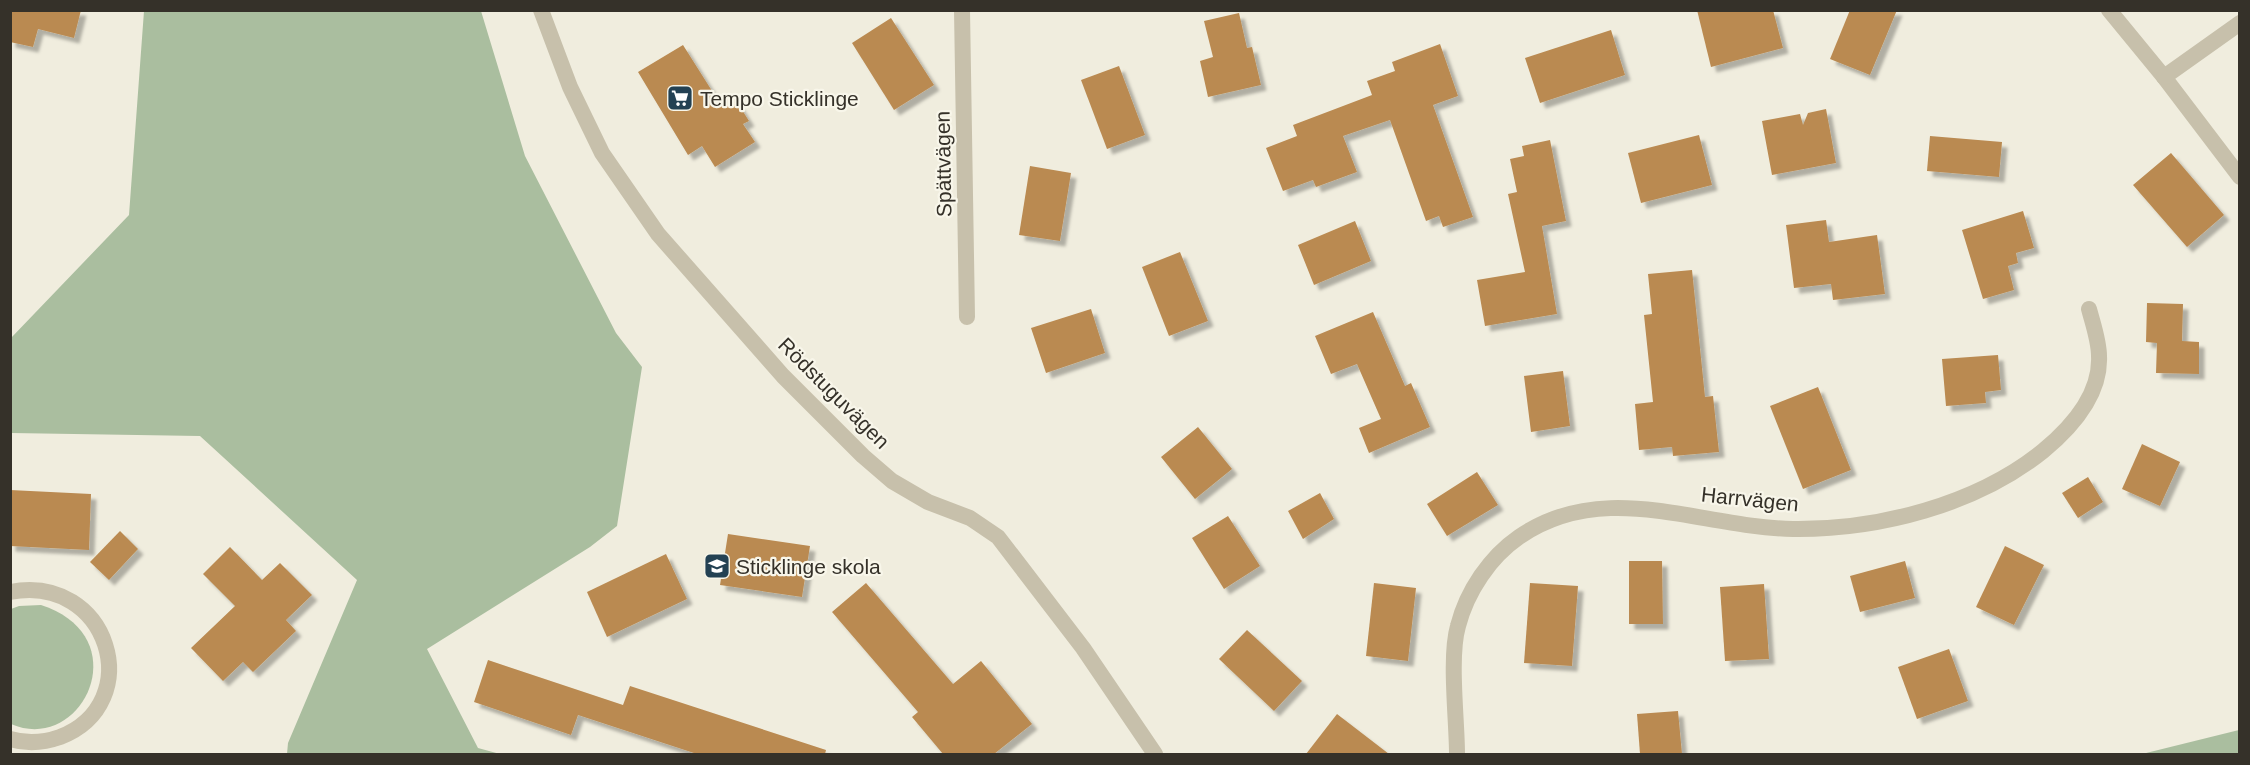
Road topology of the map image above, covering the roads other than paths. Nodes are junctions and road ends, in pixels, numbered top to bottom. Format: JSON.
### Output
{"nodes":[{"id":1,"x":541,"y":10,"type":"edge"},
{"id":2,"x":962,"y":10,"type":"edge"},
{"id":3,"x":2109,"y":10,"type":"edge"},
{"id":4,"x":2240,"y":23,"type":"edge"},
{"id":5,"x":2164,"y":77,"type":"junction"},
{"id":6,"x":2240,"y":177,"type":"edge"},
{"id":7,"x":2089,"y":309,"type":"dead end"},
{"id":8,"x":967,"y":317,"type":"dead end"},
{"id":9,"x":10,"y":592,"type":"edge"},
{"id":10,"x":10,"y":739,"type":"edge"},
{"id":11,"x":1155,"y":754,"type":"edge"},
{"id":12,"x":1456,"y":754,"type":"edge"}],
"edges":[{"from":1,"to":11,"type":"street","name":"Rödstuguvägen"},
{"from":2,"to":8,"type":"street","name":"Spättvägen"},
{"from":3,"to":5,"type":"street"},
{"from":4,"to":5,"type":"street"},
{"from":5,"to":6,"type":"street"},
{"from":7,"to":12,"type":"street","name":"Harrvägen"},
{"from":9,"to":10,"type":"street"}]}
